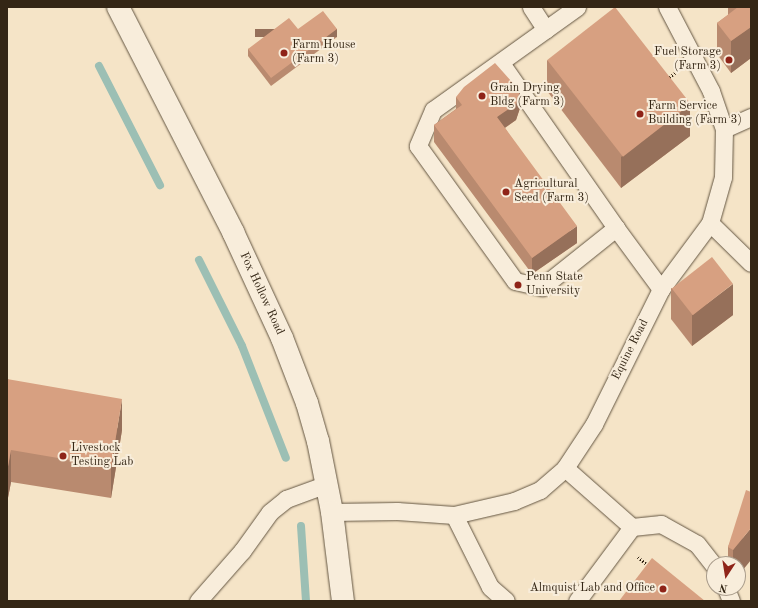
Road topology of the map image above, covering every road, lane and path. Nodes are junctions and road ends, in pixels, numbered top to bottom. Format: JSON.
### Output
{"nodes":[{"id":1,"x":118,"y":7,"type":"edge"},
{"id":2,"x":531,"y":7,"type":"edge"},
{"id":3,"x":577,"y":7,"type":"edge"},
{"id":4,"x":667,"y":7,"type":"edge"},
{"id":5,"x":546,"y":30,"type":"junction"},
{"id":6,"x":501,"y":63,"type":"junction"},
{"id":7,"x":751,"y":117,"type":"edge"},
{"id":8,"x":724,"y":129,"type":"junction"},
{"id":9,"x":710,"y":223,"type":"junction"},
{"id":10,"x":616,"y":228,"type":"junction"},
{"id":11,"x":749,"y":257,"type":"edge"},
{"id":12,"x":661,"y":289,"type":"junction"},
{"id":13,"x":565,"y":468,"type":"junction"},
{"id":14,"x":327,"y":484,"type":"junction"},
{"id":15,"x":332,"y":512,"type":"junction"},
{"id":16,"x":454,"y":515,"type":"junction"},
{"id":17,"x":632,"y":527,"type":"junction"},
{"id":18,"x":620,"y":543,"type":"junction"},
{"id":19,"x":706,"y":556,"type":"edge"},
{"id":20,"x":655,"y":570,"type":"edge"},
{"id":21,"x":198,"y":601,"type":"edge"},
{"id":22,"x":343,"y":601,"type":"edge"},
{"id":23,"x":506,"y":601,"type":"edge"},
{"id":24,"x":577,"y":601,"type":"edge"}],
"edges":[{"from":1,"to":14,"type":"main road","name":"Fox Hollow Road"},
{"from":2,"to":5,"type":"lane"},
{"from":3,"to":5,"type":"lane"},
{"from":4,"to":8,"type":"lane","name":"Equine Road"},
{"from":5,"to":6,"type":"lane"},
{"from":6,"to":10,"type":"lane"},
{"from":6,"to":10,"type":"lane"},
{"from":7,"to":8,"type":"lane"},
{"from":8,"to":9,"type":"lane","name":"Equine Road"},
{"from":9,"to":11,"type":"lane"},
{"from":9,"to":12,"type":"lane","name":"Equine Road"},
{"from":10,"to":12,"type":"lane"},
{"from":12,"to":13,"type":"lane","name":"Equine Road"},
{"from":13,"to":16,"type":"lane","name":"Equine Road"},
{"from":13,"to":17,"type":"lane"},
{"from":14,"to":15,"type":"main road","name":"Fox Hollow Road"},
{"from":14,"to":21,"type":"lane"},
{"from":15,"to":16,"type":"lane","name":"Equine Road"},
{"from":15,"to":22,"type":"main road","name":"Fox Hollow Road"},
{"from":16,"to":23,"type":"lane"},
{"from":17,"to":18,"type":"lane"},
{"from":17,"to":19,"type":"lane"},
{"from":18,"to":20,"type":"path"},
{"from":18,"to":24,"type":"lane"}]}
